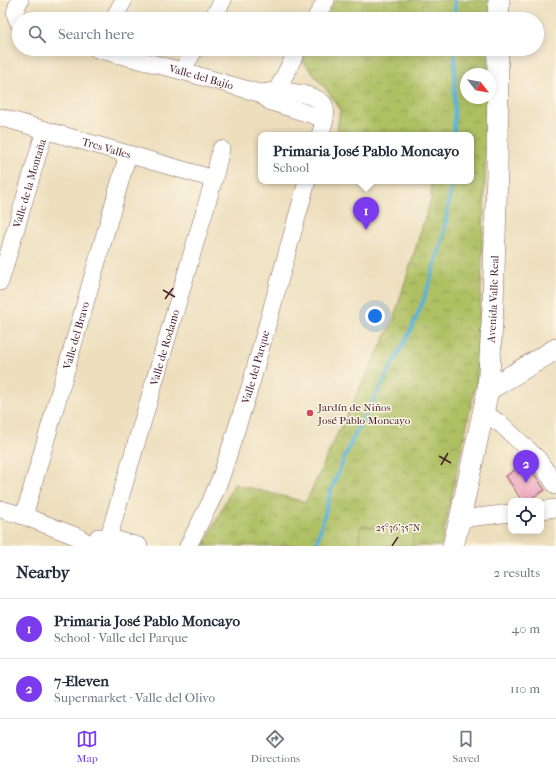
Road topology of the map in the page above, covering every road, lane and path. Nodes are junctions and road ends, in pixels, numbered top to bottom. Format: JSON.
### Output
{"nodes":[{"id":1,"x":20,"y":0,"type":"edge"},
{"id":2,"x":124,"y":0,"type":"edge"},
{"id":3,"x":223,"y":0,"type":"edge"},
{"id":4,"x":326,"y":0,"type":"edge"},
{"id":5,"x":499,"y":0,"type":"edge"},
{"id":6,"x":16,"y":12,"type":"edge"},
{"id":7,"x":117,"y":12,"type":"edge"},
{"id":8,"x":216,"y":12,"type":"edge"},
{"id":9,"x":319,"y":12,"type":"edge"},
{"id":10,"x":498,"y":12,"type":"edge"},
{"id":11,"x":124,"y":56,"type":"edge"},
{"id":12,"x":191,"y":56,"type":"edge"},
{"id":13,"x":294,"y":56,"type":"edge"},
{"id":14,"x":498,"y":56,"type":"edge"},
{"id":15,"x":182,"y":71,"type":"junction"},
{"id":16,"x":269,"y":95,"type":"junction"},
{"id":17,"x":0,"y":117,"type":"edge"},
{"id":18,"x":45,"y":130,"type":"junction"},
{"id":19,"x":321,"y":132,"type":"edge"},
{"id":20,"x":221,"y":149,"type":"dead end"},
{"id":21,"x":128,"y":154,"type":"junction"},
{"id":22,"x":214,"y":179,"type":"junction"},
{"id":23,"x":306,"y":184,"type":"edge"},
{"id":24,"x":0,"y":282,"type":"edge"},
{"id":25,"x":556,"y":349,"type":"edge"},
{"id":26,"x":488,"y":390,"type":"junction"},
{"id":27,"x":483,"y":412,"type":"junction"},
{"id":28,"x":556,"y":486,"type":"edge"},
{"id":29,"x":556,"y":508,"type":"edge"},
{"id":30,"x":0,"y":509,"type":"edge"},
{"id":31,"x":544,"y":510,"type":"edge"},
{"id":32,"x":508,"y":513,"type":"edge"},
{"id":33,"x":24,"y":516,"type":"junction"},
{"id":34,"x":460,"y":518,"type":"junction"},
{"id":35,"x":78,"y":536,"type":"junction"},
{"id":36,"x":107,"y":542,"type":"edge"},
{"id":37,"x":93,"y":546,"type":"edge"},
{"id":38,"x":139,"y":546,"type":"edge"},
{"id":39,"x":188,"y":546,"type":"edge"},
{"id":40,"x":452,"y":546,"type":"edge"}],
"edges":[{"from":1,"to":6,"type":"street"},
{"from":2,"to":7,"type":"street"},
{"from":3,"to":8,"type":"street"},
{"from":4,"to":9,"type":"street"},
{"from":5,"to":10,"type":"street"},
{"from":11,"to":15,"type":"street","name":"Valle del Bajío"},
{"from":12,"to":15,"type":"street"},
{"from":13,"to":16,"type":"street"},
{"from":14,"to":26,"type":"street","name":"Avenida Valle Real"},
{"from":15,"to":16,"type":"street","name":"Valle del Bajío"},
{"from":16,"to":19,"type":"street"},
{"from":17,"to":18,"type":"street","name":"Tres Valles"},
{"from":18,"to":21,"type":"street","name":"Tres Valles"},
{"from":18,"to":24,"type":"street","name":"Valle de la Montaña"},
{"from":20,"to":22,"type":"street","name":"Valle de Rodamo"},
{"from":21,"to":22,"type":"street","name":"Tres Valles"},
{"from":21,"to":33,"type":"street","name":"Valle del Bravo"},
{"from":22,"to":36,"type":"street","name":"Valle de Rodamo"},
{"from":23,"to":39,"type":"street","name":"Valle del Parque"},
{"from":25,"to":26,"type":"street"},
{"from":26,"to":27,"type":"street","name":"Avenida Valle Real"},
{"from":27,"to":28,"type":"street"},
{"from":27,"to":34,"type":"street","name":"Avenida Valle Real"},
{"from":29,"to":31,"type":"street"},
{"from":30,"to":33,"type":"street"},
{"from":32,"to":34,"type":"street"},
{"from":33,"to":35,"type":"street"},
{"from":34,"to":40,"type":"street","name":"Avenida Valle Real"},
{"from":35,"to":36,"type":"street"},
{"from":35,"to":37,"type":"street"},
{"from":36,"to":38,"type":"street"}]}
